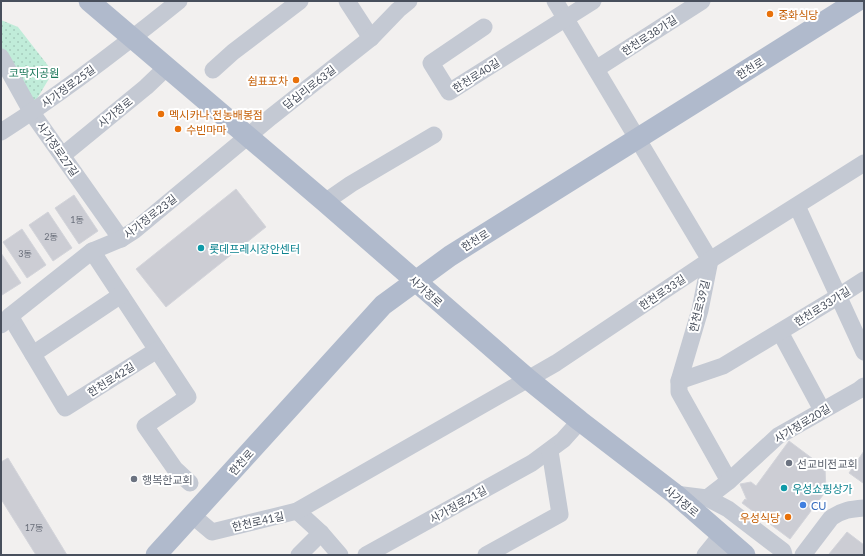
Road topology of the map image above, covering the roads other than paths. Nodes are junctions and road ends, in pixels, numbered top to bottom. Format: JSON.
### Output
{"nodes":[{"id":1,"x":89,"y":1,"type":"edge"},
{"id":2,"x":179,"y":1,"type":"edge"},
{"id":3,"x":300,"y":1,"type":"edge"},
{"id":4,"x":347,"y":1,"type":"edge"},
{"id":5,"x":555,"y":1,"type":"edge"},
{"id":6,"x":593,"y":1,"type":"edge"},
{"id":7,"x":702,"y":1,"type":"edge"},
{"id":8,"x":850,"y":3,"type":"edge"},
{"id":9,"x":399,"y":4,"type":"edge"},
{"id":10,"x":566,"y":19,"type":"junction"},
{"id":11,"x":484,"y":27,"type":"dead end"},
{"id":12,"x":133,"y":38,"type":"junction"},
{"id":13,"x":371,"y":38,"type":"junction"},
{"id":14,"x":1,"y":57,"type":"edge"},
{"id":15,"x":167,"y":67,"type":"junction"},
{"id":16,"x":596,"y":69,"type":"junction"},
{"id":17,"x":213,"y":70,"type":"dead end"},
{"id":18,"x":32,"y":113,"type":"junction"},
{"id":19,"x":1,"y":132,"type":"edge"},
{"id":20,"x":434,"y":135,"type":"dead end"},
{"id":21,"x":248,"y":137,"type":"junction"},
{"id":22,"x":637,"y":138,"type":"junction"},
{"id":23,"x":63,"y":155,"type":"junction"},
{"id":24,"x":864,"y":163,"type":"edge"},
{"id":25,"x":325,"y":202,"type":"junction"},
{"id":26,"x":797,"y":206,"type":"junction"},
{"id":27,"x":121,"y":239,"type":"junction"},
{"id":28,"x":92,"y":251,"type":"junction"},
{"id":29,"x":710,"y":260,"type":"junction"},
{"id":30,"x":864,"y":280,"type":"edge"},
{"id":31,"x":415,"y":281,"type":"junction"},
{"id":32,"x":121,"y":295,"type":"junction"},
{"id":33,"x":839,"y":296,"type":"junction"},
{"id":34,"x":6,"y":320,"type":"edge"},
{"id":35,"x":780,"y":332,"type":"junction"},
{"id":36,"x":157,"y":350,"type":"junction"},
{"id":37,"x":864,"y":352,"type":"edge"},
{"id":38,"x":33,"y":354,"type":"junction"},
{"id":39,"x":528,"y":379,"type":"junction"},
{"id":40,"x":679,"y":381,"type":"junction"},
{"id":41,"x":864,"y":386,"type":"edge"},
{"id":42,"x":65,"y":408,"type":"joint"},
{"id":43,"x":822,"y":410,"type":"junction"},
{"id":44,"x":580,"y":422,"type":"junction"},
{"id":45,"x":550,"y":451,"type":"junction"},
{"id":46,"x":729,"y":481,"type":"junction"},
{"id":47,"x":190,"y":483,"type":"dead end"},
{"id":48,"x":675,"y":494,"type":"junction"},
{"id":49,"x":707,"y":498,"type":"junction"},
{"id":50,"x":864,"y":508,"type":"edge"},
{"id":51,"x":297,"y":511,"type":"junction"},
{"id":52,"x":193,"y":516,"type":"junction"},
{"id":53,"x":320,"y":533,"type":"junction"},
{"id":54,"x":724,"y":544,"type":"edge"},
{"id":55,"x":156,"y":555,"type":"edge"},
{"id":56,"x":299,"y":555,"type":"edge"},
{"id":57,"x":340,"y":555,"type":"edge"},
{"id":58,"x":366,"y":555,"type":"edge"},
{"id":59,"x":486,"y":555,"type":"edge"},
{"id":60,"x":705,"y":555,"type":"edge"},
{"id":61,"x":745,"y":555,"type":"edge"},
{"id":62,"x":784,"y":555,"type":"edge"},
{"id":63,"x":803,"y":555,"type":"edge"}],
"edges":[{"from":1,"to":12,"type":"main road","name":"사가정로"},
{"from":2,"to":12,"type":"street","name":"사가정로25길"},
{"from":3,"to":17,"type":"street"},
{"from":4,"to":13,"type":"street"},
{"from":5,"to":10,"type":"street"},
{"from":6,"to":10,"type":"street"},
{"from":7,"to":16,"type":"street","name":"한천로38가길"},
{"from":8,"to":22,"type":"main road","name":"한천로"},
{"from":9,"to":13,"type":"street","name":"답십리로63길"},
{"from":10,"to":11,"type":"street","name":"한천로40길"},
{"from":10,"to":16,"type":"street"},
{"from":12,"to":15,"type":"main road","name":"사가정로"},
{"from":12,"to":18,"type":"street","name":"사가정로25길"},
{"from":13,"to":21,"type":"street","name":"답십리로63길"},
{"from":14,"to":18,"type":"street","name":"사가정로27길"},
{"from":15,"to":21,"type":"main road","name":"사가정로"},
{"from":15,"to":23,"type":"street","name":"사가정로"},
{"from":16,"to":22,"type":"street"},
{"from":18,"to":19,"type":"street","name":"사가정로25길"},
{"from":18,"to":23,"type":"street","name":"사가정로27길"},
{"from":20,"to":25,"type":"street"},
{"from":21,"to":25,"type":"main road","name":"사가정로"},
{"from":21,"to":27,"type":"street","name":"사가정로23길"},
{"from":22,"to":29,"type":"street"},
{"from":22,"to":31,"type":"main road","name":"한천로"},
{"from":23,"to":27,"type":"street","name":"사가정로27길"},
{"from":24,"to":26,"type":"street","name":"한천로33길"},
{"from":25,"to":31,"type":"main road","name":"사가정로"},
{"from":26,"to":29,"type":"street","name":"한천로33길"},
{"from":26,"to":33,"type":"street"},
{"from":27,"to":28,"type":"street","name":"사가정로23길"},
{"from":28,"to":32,"type":"street"},
{"from":28,"to":34,"type":"street","name":"사가정로23길"},
{"from":29,"to":39,"type":"street","name":"한천로33길"},
{"from":29,"to":40,"type":"street","name":"한천로39길"},
{"from":30,"to":33,"type":"street","name":"한천로33가길"},
{"from":31,"to":39,"type":"main road","name":"사가정로"},
{"from":31,"to":52,"type":"main road","name":"한천로"},
{"from":32,"to":36,"type":"street"},
{"from":32,"to":38,"type":"street"},
{"from":33,"to":35,"type":"street","name":"한천로33가길"},
{"from":33,"to":37,"type":"street"},
{"from":34,"to":38,"type":"street","name":"사가정로23길"},
{"from":35,"to":40,"type":"street","name":"한천로33가길"},
{"from":35,"to":43,"type":"street"},
{"from":36,"to":42,"type":"street","name":"한천로42길"},
{"from":36,"to":47,"type":"street"},
{"from":38,"to":42,"type":"street","name":"사가정로23길"},
{"from":39,"to":44,"type":"main road","name":"사가정로"},
{"from":39,"to":51,"type":"street"},
{"from":40,"to":46,"type":"street","name":"한천로39길"},
{"from":41,"to":43,"type":"street","name":"사가정로20길"},
{"from":43,"to":46,"type":"street","name":"사가정로20길"},
{"from":44,"to":45,"type":"street","name":"사가정로21길"},
{"from":44,"to":48,"type":"main road","name":"사가정로"},
{"from":45,"to":58,"type":"street","name":"사가정로21길"},
{"from":45,"to":59,"type":"street"},
{"from":46,"to":49,"type":"street","name":"사가정로20길"},
{"from":48,"to":49,"type":"street"},
{"from":48,"to":54,"type":"main road","name":"사가정로"},
{"from":49,"to":62,"type":"street"},
{"from":50,"to":63,"type":"street"},
{"from":51,"to":52,"type":"street","name":"한천로41길"},
{"from":51,"to":53,"type":"street","name":"한천로41길"},
{"from":52,"to":55,"type":"main road","name":"한천로"},
{"from":53,"to":56,"type":"street"},
{"from":53,"to":57,"type":"street","name":"한천로41길"},
{"from":54,"to":60,"type":"street"},
{"from":54,"to":61,"type":"main road","name":"사가정로"}]}
